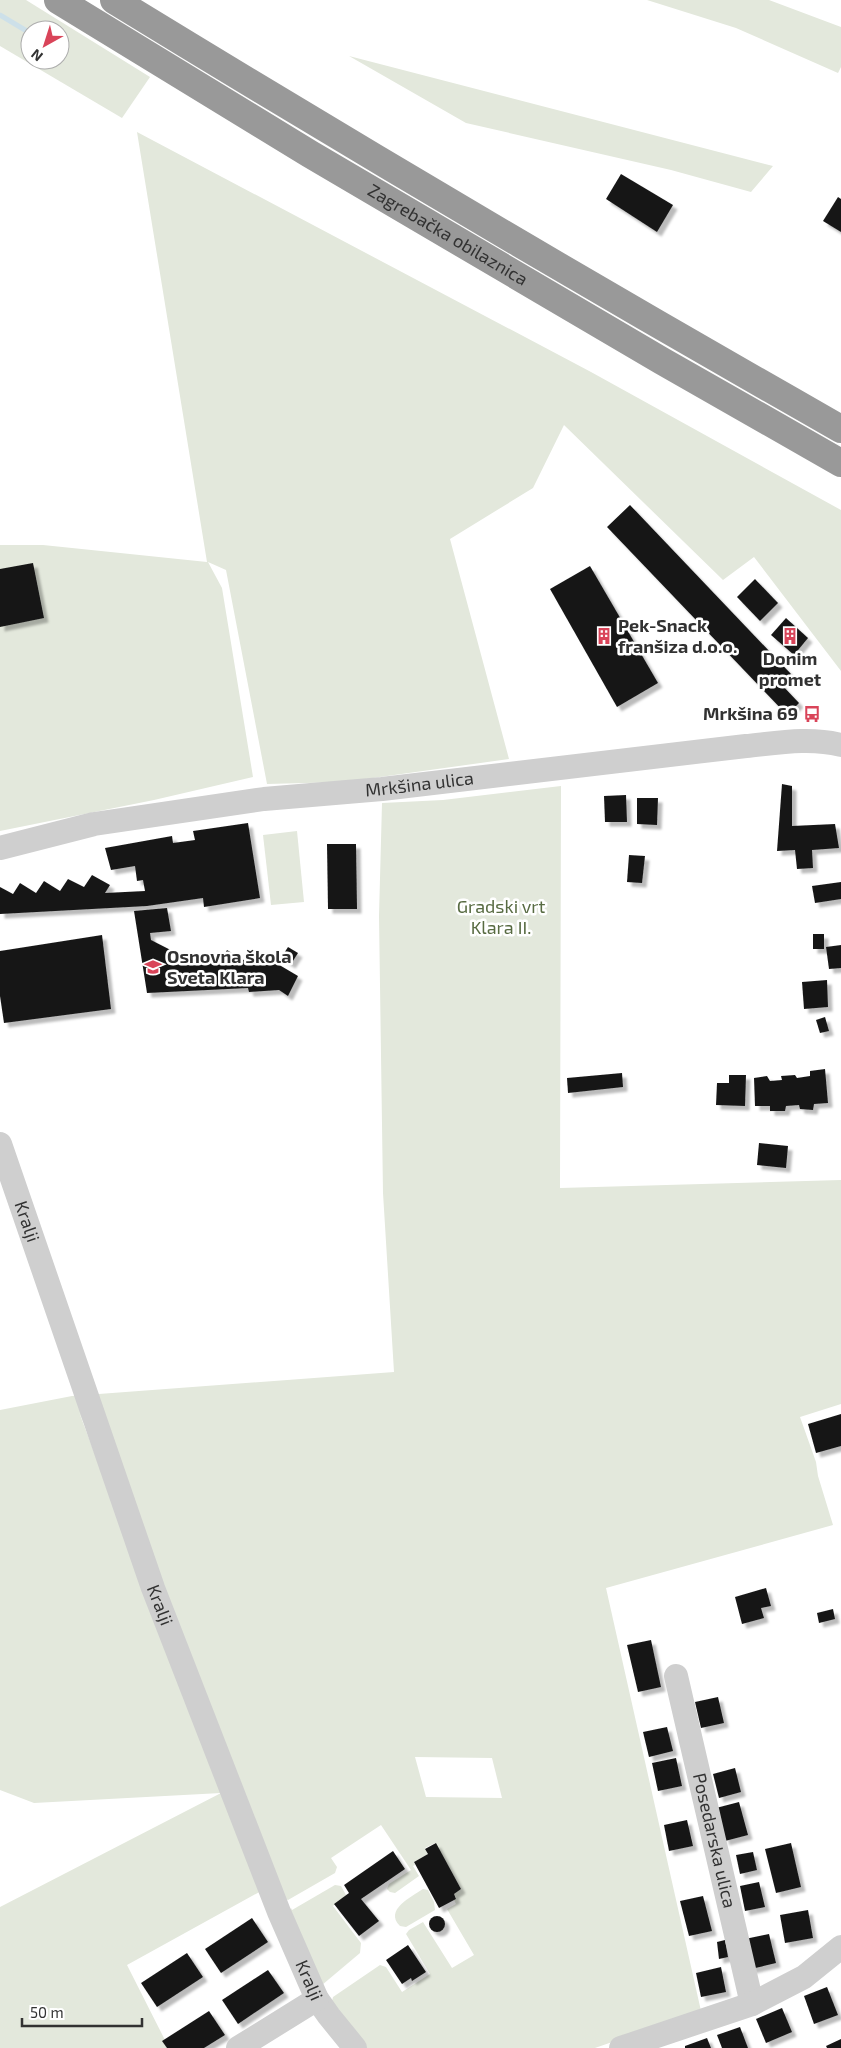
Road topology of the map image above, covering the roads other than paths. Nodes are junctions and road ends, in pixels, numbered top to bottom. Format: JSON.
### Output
{"nodes":[{"id":1,"x":58,"y":0,"type":"edge"},
{"id":2,"x":114,"y":0,"type":"edge"},
{"id":3,"x":841,"y":429,"type":"edge"},
{"id":4,"x":841,"y":464,"type":"edge"},
{"id":5,"x":841,"y":745,"type":"edge"},
{"id":6,"x":0,"y":848,"type":"edge"},
{"id":7,"x":0,"y":1144,"type":"edge"},
{"id":8,"x":676,"y":1676,"type":"dead end"},
{"id":9,"x":841,"y":1947,"type":"edge"},
{"id":10,"x":317,"y":1999,"type":"junction"},
{"id":11,"x":752,"y":2004,"type":"junction"},
{"id":12,"x":238,"y":2048,"type":"edge"},
{"id":13,"x":355,"y":2048,"type":"edge"},
{"id":14,"x":621,"y":2048,"type":"edge"}],
"edges":[{"from":1,"to":4,"type":"highway","name":"Zagrebačka obilaznica"},
{"from":2,"to":3,"type":"highway","name":"Zagrebačka obilaznica"},
{"from":5,"to":6,"type":"street","name":"Mrkšina ulica"},
{"from":7,"to":10,"type":"street","name":"Kralji"},
{"from":8,"to":11,"type":"street","name":"Posedarska ulica"},
{"from":9,"to":11,"type":"street"},
{"from":10,"to":12,"type":"street"},
{"from":10,"to":13,"type":"street","name":"Kralji"},
{"from":11,"to":14,"type":"street"}]}
